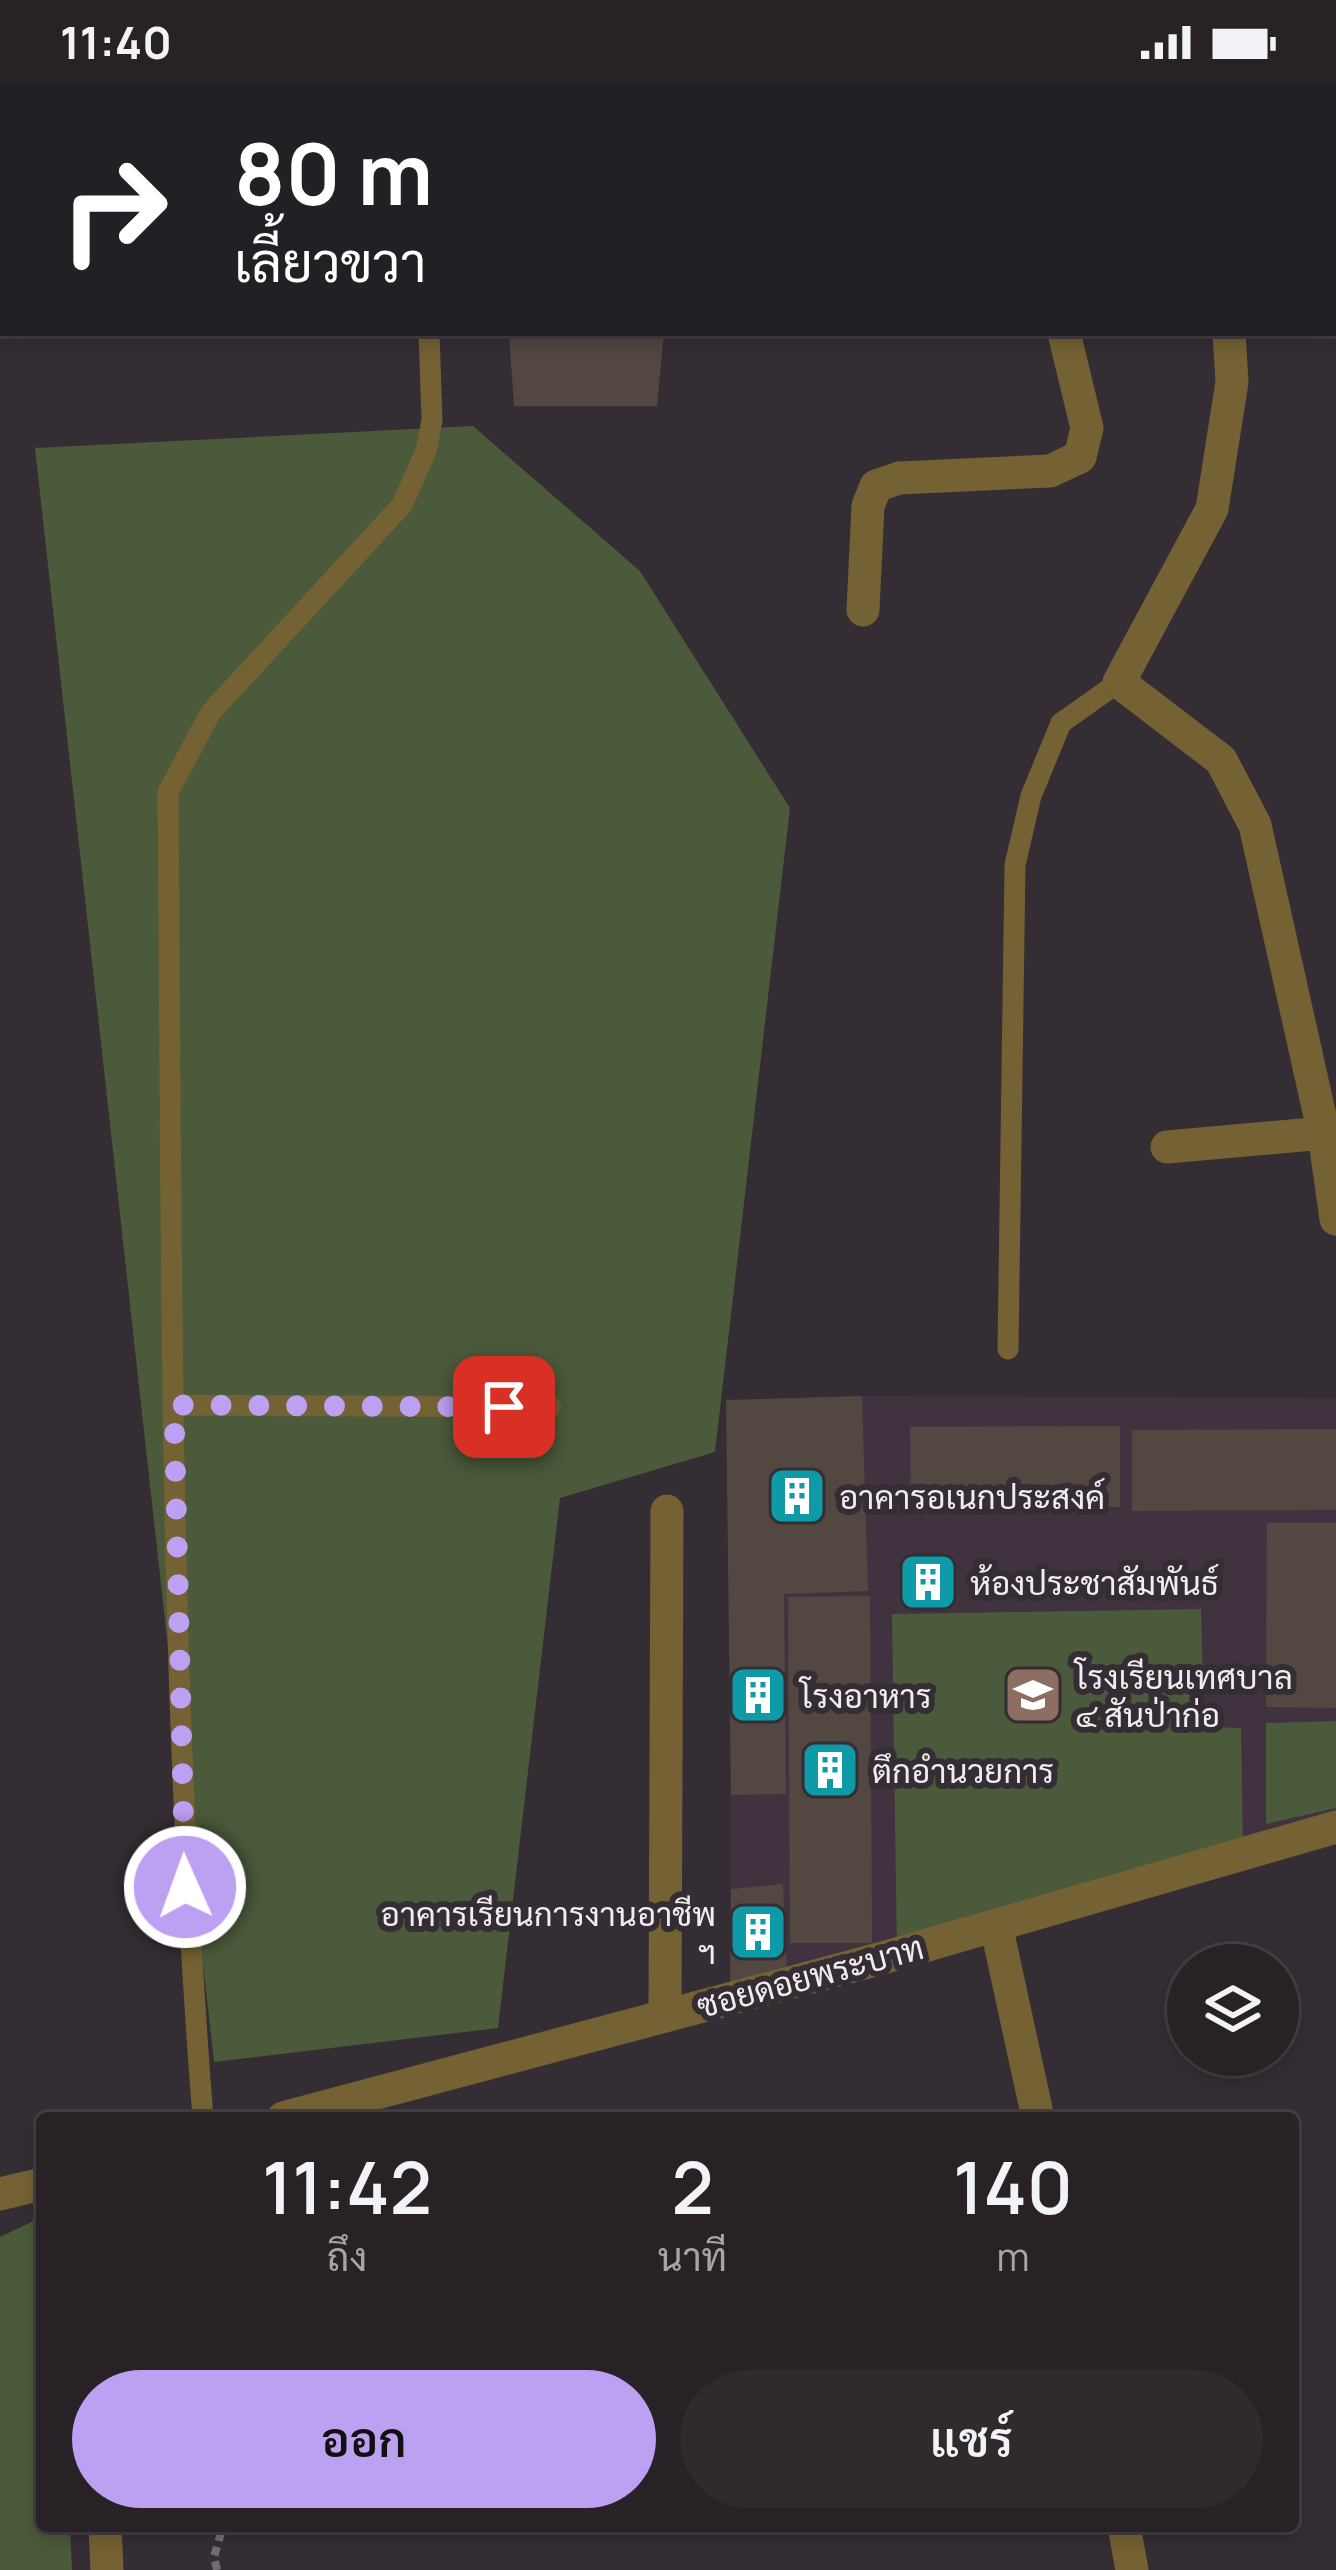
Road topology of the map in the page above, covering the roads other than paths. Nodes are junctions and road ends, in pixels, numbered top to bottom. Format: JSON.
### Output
{"nodes":[{"id":1,"x":429,"y":336,"type":"edge"},
{"id":2,"x":1065,"y":336,"type":"edge"},
{"id":3,"x":1229,"y":336,"type":"edge"},
{"id":4,"x":863,"y":610,"type":"dead end"},
{"id":5,"x":1119,"y":682,"type":"junction"},
{"id":6,"x":1330,"y":1133,"type":"edge"},
{"id":7,"x":1167,"y":1147,"type":"dead end"},
{"id":8,"x":1336,"y":1219,"type":"edge"},
{"id":9,"x":1008,"y":1349,"type":"dead end"},
{"id":10,"x":174,"y":1405,"type":"junction"},
{"id":11,"x":551,"y":1407,"type":"dead end"},
{"id":12,"x":667,"y":1511,"type":"dead end"},
{"id":13,"x":1336,"y":1827,"type":"edge"},
{"id":14,"x":996,"y":1925,"type":"junction"},
{"id":15,"x":665,"y":2015,"type":"junction"},
{"id":16,"x":203,"y":2112,"type":"edge"},
{"id":17,"x":305,"y":2112,"type":"edge"},
{"id":18,"x":1037,"y":2112,"type":"edge"},
{"id":19,"x":36,"y":2185,"type":"edge"},
{"id":20,"x":0,"y":2194,"type":"edge"},
{"id":21,"x":105,"y":2532,"type":"edge"},
{"id":22,"x":1125,"y":2532,"type":"edge"},
{"id":23,"x":107,"y":2570,"type":"edge"},
{"id":24,"x":1132,"y":2570,"type":"edge"}],
"edges":[{"from":1,"to":10,"type":"lane"},
{"from":2,"to":4,"type":"street"},
{"from":3,"to":5,"type":"street"},
{"from":5,"to":6,"type":"street"},
{"from":5,"to":9,"type":"lane"},
{"from":6,"to":7,"type":"street"},
{"from":6,"to":8,"type":"street"},
{"from":10,"to":11,"type":"lane"},
{"from":10,"to":16,"type":"lane"},
{"from":12,"to":15,"type":"street"},
{"from":13,"to":14,"type":"street","name":"ซอยดอยพระบาท"},
{"from":14,"to":15,"type":"street","name":"ซอยดอยพระบาท"},
{"from":14,"to":18,"type":"street"},
{"from":15,"to":17,"type":"street","name":"ซอยดอยพระบาท"},
{"from":19,"to":20,"type":"street"},
{"from":21,"to":23,"type":"street"},
{"from":22,"to":24,"type":"street"}]}
